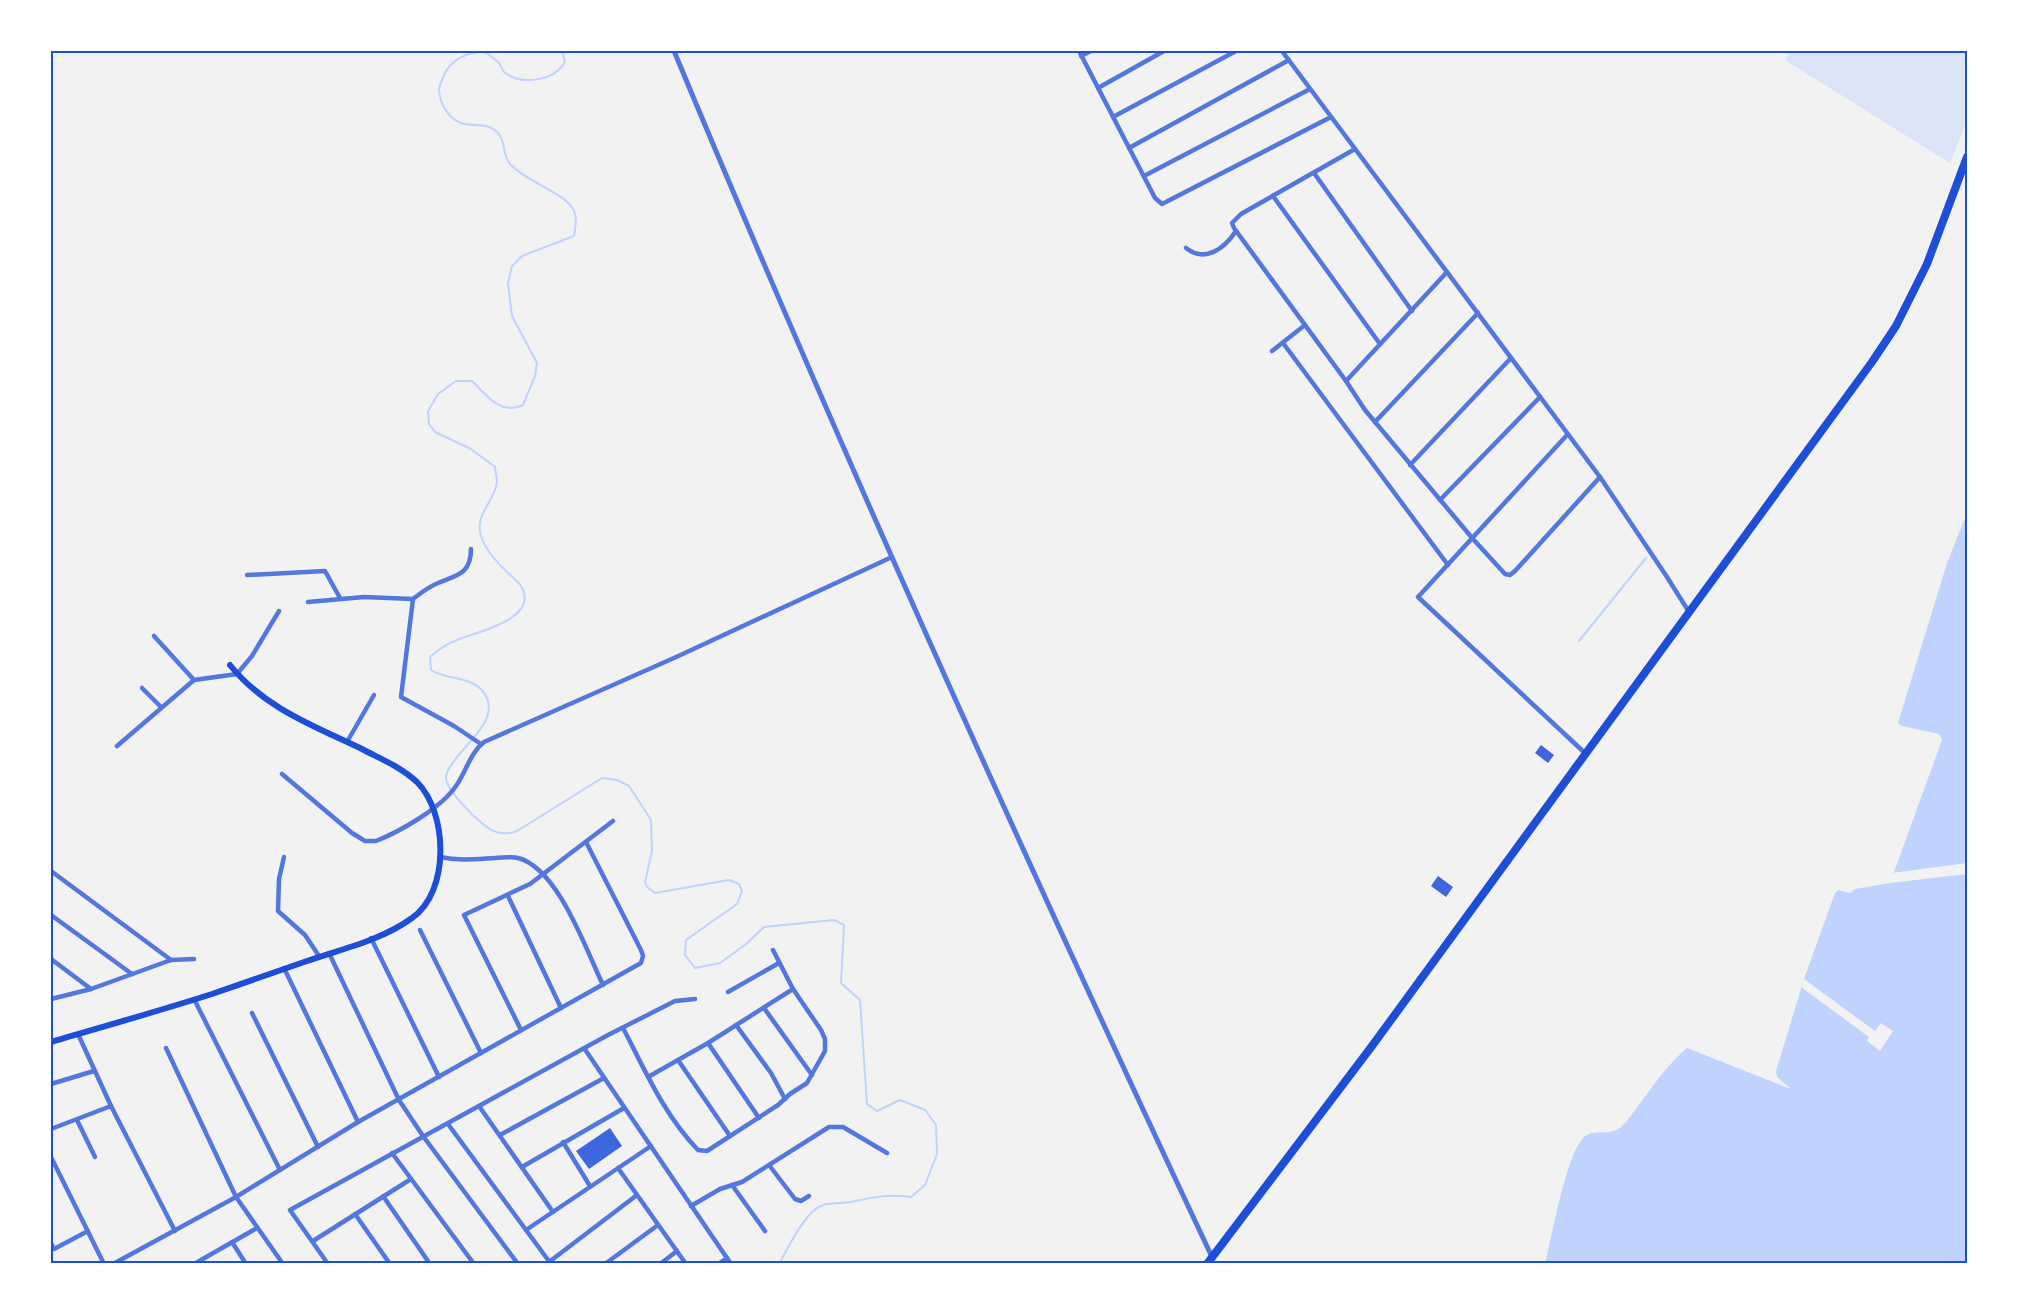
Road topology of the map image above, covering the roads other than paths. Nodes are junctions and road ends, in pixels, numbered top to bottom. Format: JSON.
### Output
{"nodes":[{"id":1,"x":674,"y":51,"type":"edge"},
{"id":2,"x":1091,"y":51,"type":"edge"},
{"id":3,"x":1164,"y":51,"type":"edge"},
{"id":4,"x":1236,"y":51,"type":"edge"},
{"id":5,"x":1282,"y":51,"type":"edge"},
{"id":6,"x":1080,"y":54,"type":"edge"},
{"id":7,"x":1289,"y":60,"type":"junction"},
{"id":8,"x":1098,"y":88,"type":"junction"},
{"id":9,"x":1310,"y":89,"type":"junction"},
{"id":10,"x":1113,"y":117,"type":"junction"},
{"id":11,"x":1331,"y":117,"type":"junction"},
{"id":12,"x":1129,"y":148,"type":"junction"},
{"id":13,"x":1355,"y":149,"type":"junction"},
{"id":14,"x":1967,"y":157,"type":"edge"},
{"id":15,"x":1314,"y":173,"type":"junction"},
{"id":16,"x":1144,"y":176,"type":"junction"},
{"id":17,"x":1273,"y":196,"type":"junction"},
{"id":18,"x":1236,"y":231,"type":"junction"},
{"id":19,"x":1186,"y":248,"type":"dead end"},
{"id":20,"x":1447,"y":272,"type":"junction"},
{"id":21,"x":1412,"y":310,"type":"junction"},
{"id":22,"x":1478,"y":313,"type":"junction"},
{"id":23,"x":1305,"y":325,"type":"junction"},
{"id":24,"x":1283,"y":343,"type":"junction"},
{"id":25,"x":1380,"y":344,"type":"junction"},
{"id":26,"x":1272,"y":351,"type":"dead end"},
{"id":27,"x":1511,"y":357,"type":"junction"},
{"id":28,"x":1346,"y":381,"type":"junction"},
{"id":29,"x":1540,"y":397,"type":"junction"},
{"id":30,"x":1375,"y":422,"type":"junction"},
{"id":31,"x":1567,"y":435,"type":"junction"},
{"id":32,"x":1410,"y":465,"type":"junction"},
{"id":33,"x":1600,"y":477,"type":"junction"},
{"id":34,"x":1440,"y":500,"type":"junction"},
{"id":35,"x":1473,"y":539,"type":"junction"},
{"id":36,"x":471,"y":549,"type":"dead end"},
{"id":37,"x":892,"y":557,"type":"junction"},
{"id":38,"x":1448,"y":565,"type":"junction"},
{"id":39,"x":247,"y":574,"type":"dead end"},
{"id":40,"x":340,"y":598,"type":"junction"},
{"id":41,"x":413,"y":599,"type":"junction"},
{"id":42,"x":308,"y":602,"type":"dead end"},
{"id":43,"x":279,"y":610,"type":"dead end"},
{"id":44,"x":1689,"y":612,"type":"junction"},
{"id":45,"x":154,"y":636,"type":"dead end"},
{"id":46,"x":230,"y":665,"type":"dead end"},
{"id":47,"x":237,"y":674,"type":"junction"},
{"id":48,"x":194,"y":680,"type":"junction"},
{"id":49,"x":142,"y":688,"type":"dead end"},
{"id":50,"x":374,"y":695,"type":"dead end"},
{"id":51,"x":161,"y":707,"type":"junction"},
{"id":52,"x":347,"y":742,"type":"junction"},
{"id":53,"x":479,"y":743,"type":"junction"},
{"id":54,"x":117,"y":746,"type":"dead end"},
{"id":55,"x":1586,"y":754,"type":"junction"},
{"id":56,"x":282,"y":774,"type":"dead end"},
{"id":57,"x":434,"y":809,"type":"junction"},
{"id":58,"x":614,"y":821,"type":"dead end"},
{"id":59,"x":586,"y":842,"type":"junction"},
{"id":60,"x":440,"y":856,"type":"junction"},
{"id":61,"x":284,"y":857,"type":"dead end"},
{"id":62,"x":51,"y":871,"type":"edge"},
{"id":63,"x":544,"y":875,"type":"junction"},
{"id":64,"x":508,"y":896,"type":"junction"},
{"id":65,"x":51,"y":915,"type":"edge"},
{"id":66,"x":420,"y":930,"type":"dead end"},
{"id":67,"x":371,"y":938,"type":"junction"},
{"id":68,"x":773,"y":950,"type":"dead end"},
{"id":69,"x":329,"y":953,"type":"junction"},
{"id":70,"x":319,"y":956,"type":"junction"},
{"id":71,"x":51,"y":959,"type":"edge"},
{"id":72,"x":194,"y":959,"type":"dead end"},
{"id":73,"x":171,"y":960,"type":"junction"},
{"id":74,"x":779,"y":963,"type":"junction"},
{"id":75,"x":284,"y":969,"type":"junction"},
{"id":76,"x":132,"y":974,"type":"junction"},
{"id":77,"x":603,"y":985,"type":"junction"},
{"id":78,"x":91,"y":989,"type":"junction"},
{"id":79,"x":794,"y":989,"type":"junction"},
{"id":80,"x":728,"y":992,"type":"dead end"},
{"id":81,"x":52,"y":998,"type":"edge"},
{"id":82,"x":194,"y":999,"type":"junction"},
{"id":83,"x":695,"y":999,"type":"dead end"},
{"id":84,"x":561,"y":1008,"type":"junction"},
{"id":85,"x":764,"y":1008,"type":"junction"},
{"id":86,"x":252,"y":1013,"type":"dead end"},
{"id":87,"x":736,"y":1025,"type":"junction"},
{"id":88,"x":623,"y":1028,"type":"junction"},
{"id":89,"x":521,"y":1030,"type":"junction"},
{"id":90,"x":78,"y":1034,"type":"junction"},
{"id":91,"x":51,"y":1042,"type":"edge"},
{"id":92,"x":708,"y":1042,"type":"junction"},
{"id":93,"x":166,"y":1048,"type":"dead end"},
{"id":94,"x":584,"y":1048,"type":"junction"},
{"id":95,"x":481,"y":1053,"type":"junction"},
{"id":96,"x":678,"y":1060,"type":"junction"},
{"id":97,"x":94,"y":1071,"type":"junction"},
{"id":98,"x":812,"y":1075,"type":"junction"},
{"id":99,"x":439,"y":1077,"type":"junction"},
{"id":100,"x":648,"y":1077,"type":"junction"},
{"id":101,"x":604,"y":1078,"type":"junction"},
{"id":102,"x":51,"y":1084,"type":"edge"},
{"id":103,"x":785,"y":1099,"type":"junction"},
{"id":104,"x":399,"y":1100,"type":"junction"},
{"id":105,"x":111,"y":1106,"type":"junction"},
{"id":106,"x":479,"y":1106,"type":"junction"},
{"id":107,"x":624,"y":1108,"type":"junction"},
{"id":108,"x":759,"y":1118,"type":"junction"},
{"id":109,"x":77,"y":1120,"type":"junction"},
{"id":110,"x":358,"y":1122,"type":"junction"},
{"id":111,"x":448,"y":1124,"type":"junction"},
{"id":112,"x":51,"y":1129,"type":"edge"},
{"id":113,"x":500,"y":1135,"type":"junction"},
{"id":114,"x":423,"y":1136,"type":"junction"},
{"id":115,"x":730,"y":1136,"type":"junction"},
{"id":116,"x":563,"y":1142,"type":"junction"},
{"id":117,"x":651,"y":1146,"type":"junction"},
{"id":118,"x":318,"y":1147,"type":"junction"},
{"id":119,"x":392,"y":1153,"type":"junction"},
{"id":120,"x":886,"y":1153,"type":"dead end"},
{"id":121,"x":51,"y":1157,"type":"edge"},
{"id":122,"x":95,"y":1157,"type":"dead end"},
{"id":123,"x":769,"y":1165,"type":"junction"},
{"id":124,"x":522,"y":1167,"type":"junction"},
{"id":125,"x":618,"y":1168,"type":"junction"},
{"id":126,"x":280,"y":1170,"type":"junction"},
{"id":127,"x":411,"y":1179,"type":"junction"},
{"id":128,"x":732,"y":1185,"type":"junction"},
{"id":129,"x":590,"y":1186,"type":"junction"},
{"id":130,"x":637,"y":1195,"type":"junction"},
{"id":131,"x":383,"y":1196,"type":"junction"},
{"id":132,"x":809,"y":1196,"type":"dead end"},
{"id":133,"x":236,"y":1197,"type":"junction"},
{"id":134,"x":691,"y":1206,"type":"junction"},
{"id":135,"x":554,"y":1212,"type":"junction"},
{"id":136,"x":355,"y":1214,"type":"junction"},
{"id":137,"x":658,"y":1225,"type":"junction"},
{"id":138,"x":257,"y":1227,"type":"junction"},
{"id":139,"x":526,"y":1230,"type":"junction"},
{"id":140,"x":175,"y":1231,"type":"junction"},
{"id":141,"x":765,"y":1231,"type":"dead end"},
{"id":142,"x":88,"y":1232,"type":"junction"},
{"id":143,"x":312,"y":1241,"type":"junction"},
{"id":144,"x":231,"y":1242,"type":"junction"},
{"id":145,"x":51,"y":1243,"type":"edge"},
{"id":146,"x":677,"y":1251,"type":"junction"},
{"id":147,"x":203,"y":1258,"type":"junction"},
{"id":148,"x":727,"y":1258,"type":"junction"},
{"id":149,"x":1209,"y":1261,"type":"edge"},
{"id":150,"x":550,"y":1263,"type":"edge"},
{"id":151,"x":105,"y":1264,"type":"edge"},
{"id":152,"x":114,"y":1264,"type":"edge"},
{"id":153,"x":194,"y":1264,"type":"edge"},
{"id":154,"x":207,"y":1264,"type":"edge"},
{"id":155,"x":246,"y":1264,"type":"edge"},
{"id":156,"x":283,"y":1264,"type":"edge"},
{"id":157,"x":328,"y":1264,"type":"edge"},
{"id":158,"x":390,"y":1264,"type":"edge"},
{"id":159,"x":430,"y":1264,"type":"edge"},
{"id":160,"x":474,"y":1264,"type":"edge"},
{"id":161,"x":518,"y":1264,"type":"edge"},
{"id":162,"x":604,"y":1264,"type":"edge"},
{"id":163,"x":660,"y":1264,"type":"edge"},
{"id":164,"x":686,"y":1264,"type":"edge"},
{"id":165,"x":718,"y":1264,"type":"edge"},
{"id":166,"x":731,"y":1264,"type":"edge"}],
"edges":[{"from":1,"to":37,"type":"street"},
{"from":2,"to":6,"type":"street"},
{"from":3,"to":8,"type":"street"},
{"from":4,"to":10,"type":"street"},
{"from":5,"to":7,"type":"street"},
{"from":6,"to":8,"type":"street"},
{"from":7,"to":9,"type":"street"},
{"from":7,"to":12,"type":"street"},
{"from":8,"to":10,"type":"street"},
{"from":9,"to":11,"type":"street"},
{"from":9,"to":16,"type":"street"},
{"from":10,"to":12,"type":"street"},
{"from":11,"to":13,"type":"street"},
{"from":11,"to":16,"type":"street"},
{"from":12,"to":16,"type":"street"},
{"from":13,"to":15,"type":"street"},
{"from":13,"to":20,"type":"street"},
{"from":14,"to":44,"type":"highway"},
{"from":15,"to":17,"type":"street"},
{"from":15,"to":21,"type":"street"},
{"from":17,"to":18,"type":"street"},
{"from":17,"to":25,"type":"street"},
{"from":18,"to":19,"type":"street"},
{"from":18,"to":23,"type":"street"},
{"from":20,"to":21,"type":"street"},
{"from":20,"to":22,"type":"street"},
{"from":21,"to":25,"type":"street"},
{"from":22,"to":27,"type":"street"},
{"from":22,"to":30,"type":"street"},
{"from":23,"to":24,"type":"street"},
{"from":23,"to":28,"type":"street"},
{"from":24,"to":26,"type":"street"},
{"from":24,"to":38,"type":"street"},
{"from":25,"to":28,"type":"street"},
{"from":27,"to":29,"type":"street"},
{"from":27,"to":32,"type":"street"},
{"from":28,"to":30,"type":"street"},
{"from":29,"to":31,"type":"street"},
{"from":29,"to":34,"type":"street"},
{"from":30,"to":32,"type":"street"},
{"from":31,"to":33,"type":"street"},
{"from":31,"to":35,"type":"street"},
{"from":32,"to":34,"type":"street"},
{"from":33,"to":35,"type":"street"},
{"from":33,"to":44,"type":"street"},
{"from":34,"to":35,"type":"street"},
{"from":35,"to":38,"type":"street"},
{"from":36,"to":41,"type":"street"},
{"from":37,"to":53,"type":"street"},
{"from":37,"to":149,"type":"street"},
{"from":38,"to":55,"type":"street"},
{"from":39,"to":40,"type":"street"},
{"from":40,"to":41,"type":"street"},
{"from":40,"to":42,"type":"street"},
{"from":41,"to":53,"type":"street"},
{"from":43,"to":47,"type":"street"},
{"from":44,"to":55,"type":"highway"},
{"from":45,"to":48,"type":"street"},
{"from":46,"to":47,"type":"main road"},
{"from":47,"to":48,"type":"street"},
{"from":47,"to":52,"type":"main road"},
{"from":48,"to":51,"type":"street"},
{"from":49,"to":51,"type":"street"},
{"from":50,"to":52,"type":"street"},
{"from":51,"to":54,"type":"street"},
{"from":52,"to":57,"type":"main road"},
{"from":53,"to":57,"type":"street"},
{"from":55,"to":149,"type":"highway"},
{"from":56,"to":57,"type":"street"},
{"from":57,"to":60,"type":"main road"},
{"from":58,"to":59,"type":"street"},
{"from":59,"to":63,"type":"street"},
{"from":59,"to":77,"type":"street"},
{"from":60,"to":63,"type":"street"},
{"from":60,"to":67,"type":"main road"},
{"from":61,"to":70,"type":"street"},
{"from":62,"to":73,"type":"street"},
{"from":63,"to":64,"type":"street"},
{"from":63,"to":77,"type":"street"},
{"from":64,"to":84,"type":"street"},
{"from":64,"to":89,"type":"street"},
{"from":65,"to":76,"type":"street"},
{"from":66,"to":95,"type":"street"},
{"from":67,"to":69,"type":"main road"},
{"from":67,"to":99,"type":"street"},
{"from":68,"to":74,"type":"street"},
{"from":69,"to":70,"type":"main road"},
{"from":69,"to":104,"type":"street"},
{"from":70,"to":75,"type":"main road"},
{"from":71,"to":78,"type":"street"},
{"from":72,"to":73,"type":"street"},
{"from":73,"to":76,"type":"street"},
{"from":74,"to":79,"type":"street"},
{"from":74,"to":80,"type":"street"},
{"from":75,"to":82,"type":"main road"},
{"from":75,"to":110,"type":"street"},
{"from":76,"to":78,"type":"street"},
{"from":77,"to":84,"type":"street"},
{"from":78,"to":81,"type":"street"},
{"from":79,"to":85,"type":"street"},
{"from":79,"to":98,"type":"street"},
{"from":82,"to":90,"type":"main road"},
{"from":82,"to":126,"type":"street"},
{"from":83,"to":88,"type":"street"},
{"from":84,"to":89,"type":"street"},
{"from":85,"to":87,"type":"street"},
{"from":85,"to":98,"type":"street"},
{"from":86,"to":118,"type":"street"},
{"from":87,"to":92,"type":"street"},
{"from":87,"to":103,"type":"street"},
{"from":88,"to":94,"type":"street"},
{"from":88,"to":100,"type":"street"},
{"from":89,"to":95,"type":"street"},
{"from":90,"to":91,"type":"main road"},
{"from":90,"to":97,"type":"street"},
{"from":92,"to":96,"type":"street"},
{"from":92,"to":108,"type":"street"},
{"from":93,"to":133,"type":"street"},
{"from":94,"to":101,"type":"street"},
{"from":94,"to":106,"type":"street"},
{"from":95,"to":99,"type":"street"},
{"from":96,"to":100,"type":"street"},
{"from":96,"to":115,"type":"street"},
{"from":97,"to":102,"type":"street"},
{"from":97,"to":105,"type":"street"},
{"from":98,"to":103,"type":"street"},
{"from":99,"to":104,"type":"street"},
{"from":100,"to":115,"type":"street"},
{"from":101,"to":107,"type":"street"},
{"from":101,"to":113,"type":"street"},
{"from":103,"to":108,"type":"street"},
{"from":104,"to":110,"type":"street"},
{"from":104,"to":114,"type":"street"},
{"from":105,"to":109,"type":"street"},
{"from":105,"to":140,"type":"street"},
{"from":106,"to":111,"type":"street"},
{"from":106,"to":113,"type":"street"},
{"from":107,"to":116,"type":"street"},
{"from":107,"to":117,"type":"street"},
{"from":108,"to":115,"type":"street"},
{"from":109,"to":112,"type":"street"},
{"from":109,"to":122,"type":"street"},
{"from":110,"to":118,"type":"street"},
{"from":111,"to":114,"type":"street"},
{"from":111,"to":139,"type":"street"},
{"from":113,"to":124,"type":"street"},
{"from":114,"to":119,"type":"street"},
{"from":114,"to":161,"type":"street"},
{"from":116,"to":124,"type":"street"},
{"from":116,"to":129,"type":"street"},
{"from":117,"to":125,"type":"street"},
{"from":117,"to":134,"type":"street"},
{"from":118,"to":126,"type":"street"},
{"from":119,"to":127,"type":"street"},
{"from":119,"to":143,"type":"street"},
{"from":120,"to":123,"type":"street"},
{"from":121,"to":142,"type":"street"},
{"from":123,"to":128,"type":"street"},
{"from":123,"to":132,"type":"street"},
{"from":124,"to":135,"type":"street"},
{"from":125,"to":129,"type":"street"},
{"from":125,"to":130,"type":"street"},
{"from":126,"to":133,"type":"street"},
{"from":127,"to":131,"type":"street"},
{"from":127,"to":160,"type":"street"},
{"from":128,"to":134,"type":"street"},
{"from":128,"to":141,"type":"street"},
{"from":129,"to":135,"type":"street"},
{"from":130,"to":137,"type":"street"},
{"from":130,"to":150,"type":"street"},
{"from":131,"to":136,"type":"street"},
{"from":131,"to":159,"type":"street"},
{"from":133,"to":138,"type":"street"},
{"from":133,"to":140,"type":"street"},
{"from":134,"to":148,"type":"street"},
{"from":135,"to":139,"type":"street"},
{"from":136,"to":143,"type":"street"},
{"from":136,"to":158,"type":"street"},
{"from":137,"to":146,"type":"street"},
{"from":137,"to":162,"type":"street"},
{"from":138,"to":144,"type":"street"},
{"from":138,"to":156,"type":"street"},
{"from":139,"to":150,"type":"street"},
{"from":140,"to":152,"type":"street"},
{"from":142,"to":145,"type":"street"},
{"from":142,"to":151,"type":"street"},
{"from":143,"to":157,"type":"street"},
{"from":144,"to":147,"type":"street"},
{"from":144,"to":155,"type":"street"},
{"from":146,"to":163,"type":"street"},
{"from":146,"to":164,"type":"street"},
{"from":147,"to":153,"type":"street"},
{"from":147,"to":154,"type":"street"},
{"from":148,"to":165,"type":"street"},
{"from":148,"to":166,"type":"street"}]}
